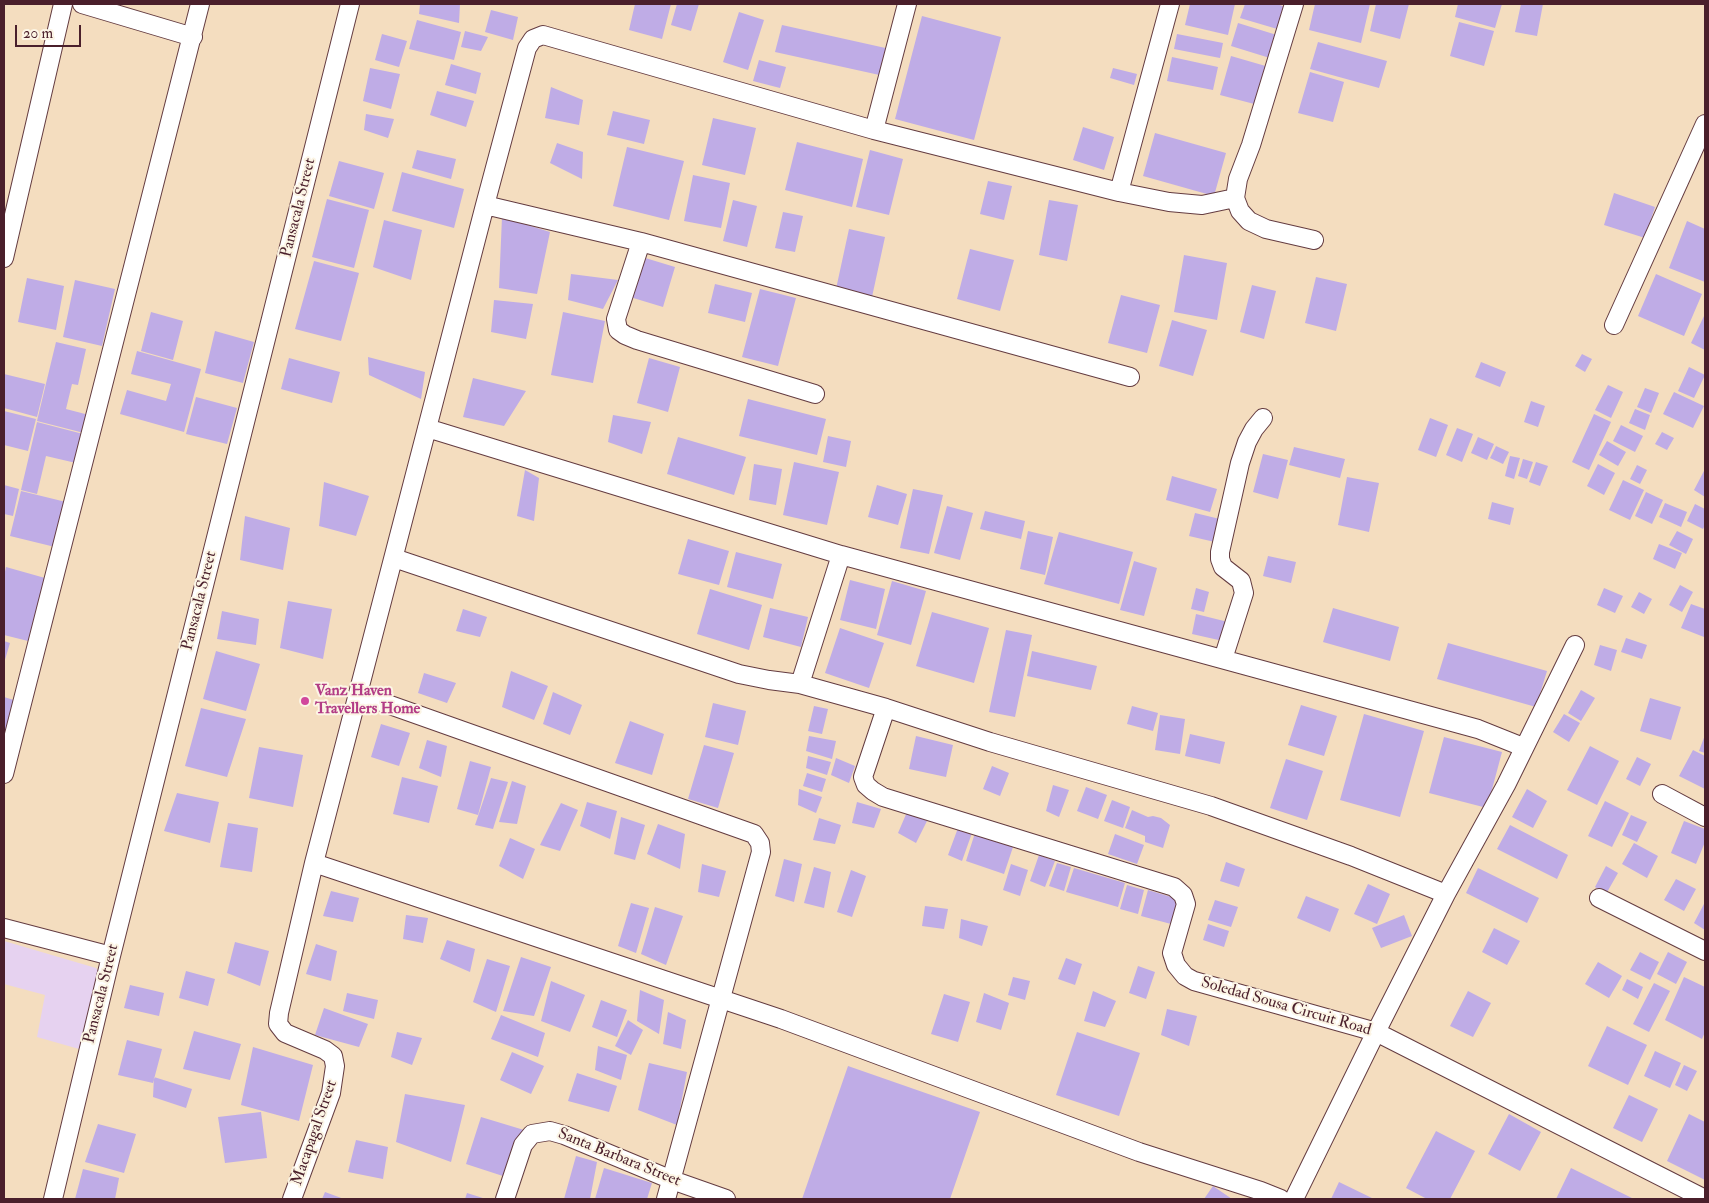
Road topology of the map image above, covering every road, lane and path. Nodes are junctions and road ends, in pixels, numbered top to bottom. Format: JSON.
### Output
{"nodes":[{"id":1,"x":62,"y":4,"type":"edge"},
{"id":2,"x":82,"y":4,"type":"edge"},
{"id":3,"x":200,"y":4,"type":"edge"},
{"id":4,"x":350,"y":4,"type":"edge"},
{"id":5,"x":907,"y":4,"type":"edge"},
{"id":6,"x":1170,"y":4,"type":"edge"},
{"id":7,"x":1294,"y":4,"type":"edge"},
{"id":8,"x":192,"y":37,"type":"junction"},
{"id":9,"x":1705,"y":124,"type":"edge"},
{"id":10,"x":874,"y":130,"type":"junction"},
{"id":11,"x":1118,"y":192,"type":"junction"},
{"id":12,"x":1235,"y":198,"type":"junction"},
{"id":13,"x":485,"y":206,"type":"junction"},
{"id":14,"x":1314,"y":240,"type":"dead end"},
{"id":15,"x":641,"y":242,"type":"junction"},
{"id":16,"x":4,"y":258,"type":"edge"},
{"id":17,"x":1614,"y":325,"type":"dead end"},
{"id":18,"x":1130,"y":377,"type":"dead end"},
{"id":19,"x":815,"y":394,"type":"dead end"},
{"id":20,"x":1264,"y":418,"type":"dead end"},
{"id":21,"x":428,"y":428,"type":"junction"},
{"id":22,"x":841,"y":555,"type":"junction"},
{"id":23,"x":394,"y":558,"type":"junction"},
{"id":24,"x":1575,"y":645,"type":"dead end"},
{"id":25,"x":1222,"y":659,"type":"junction"},
{"id":26,"x":800,"y":684,"type":"junction"},
{"id":27,"x":359,"y":694,"type":"junction"},
{"id":28,"x":886,"y":708,"type":"junction"},
{"id":29,"x":1523,"y":747,"type":"junction"},
{"id":30,"x":4,"y":774,"type":"edge"},
{"id":31,"x":1662,"y":794,"type":"dead end"},
{"id":32,"x":1705,"y":816,"type":"edge"},
{"id":33,"x":314,"y":863,"type":"junction"},
{"id":34,"x":1446,"y":894,"type":"junction"},
{"id":35,"x":1599,"y":898,"type":"dead end"},
{"id":36,"x":4,"y":928,"type":"edge"},
{"id":37,"x":1705,"y":951,"type":"edge"},
{"id":38,"x":111,"y":956,"type":"junction"},
{"id":39,"x":720,"y":999,"type":"junction"},
{"id":40,"x":1376,"y":1032,"type":"junction"},
{"id":41,"x":672,"y":1180,"type":"junction"},
{"id":42,"x":53,"y":1199,"type":"edge"},
{"id":43,"x":292,"y":1199,"type":"edge"},
{"id":44,"x":505,"y":1199,"type":"edge"},
{"id":45,"x":666,"y":1199,"type":"edge"},
{"id":46,"x":726,"y":1199,"type":"edge"},
{"id":47,"x":1281,"y":1199,"type":"edge"},
{"id":48,"x":1294,"y":1199,"type":"edge"},
{"id":49,"x":1705,"y":1199,"type":"edge"}],
"edges":[{"from":1,"to":16,"type":"street"},
{"from":2,"to":8,"type":"street"},
{"from":3,"to":8,"type":"street"},
{"from":4,"to":38,"type":"street","name":"Pansacala Street"},
{"from":5,"to":10,"type":"street"},
{"from":6,"to":11,"type":"street"},
{"from":7,"to":12,"type":"street"},
{"from":8,"to":30,"type":"street"},
{"from":9,"to":17,"type":"street"},
{"from":10,"to":11,"type":"street"},
{"from":10,"to":13,"type":"street"},
{"from":11,"to":12,"type":"street"},
{"from":12,"to":14,"type":"street"},
{"from":13,"to":15,"type":"street"},
{"from":13,"to":21,"type":"street"},
{"from":15,"to":18,"type":"street"},
{"from":15,"to":19,"type":"street"},
{"from":20,"to":25,"type":"street"},
{"from":21,"to":22,"type":"street"},
{"from":21,"to":23,"type":"street"},
{"from":22,"to":25,"type":"street"},
{"from":22,"to":26,"type":"street"},
{"from":23,"to":26,"type":"street"},
{"from":23,"to":27,"type":"street"},
{"from":24,"to":29,"type":"street"},
{"from":25,"to":29,"type":"street"},
{"from":26,"to":28,"type":"street"},
{"from":27,"to":33,"type":"street"},
{"from":27,"to":39,"type":"street"},
{"from":28,"to":34,"type":"street"},
{"from":28,"to":40,"type":"street","name":"Soledad Sousa Circuit Road"},
{"from":29,"to":34,"type":"street"},
{"from":31,"to":32,"type":"street"},
{"from":33,"to":39,"type":"street"},
{"from":33,"to":43,"type":"street","name":"Macapagal Street"},
{"from":34,"to":40,"type":"street"},
{"from":35,"to":37,"type":"street"},
{"from":36,"to":38,"type":"street"},
{"from":38,"to":42,"type":"street","name":"Pansacala Street"},
{"from":39,"to":41,"type":"street"},
{"from":39,"to":47,"type":"street"},
{"from":40,"to":48,"type":"street"},
{"from":40,"to":49,"type":"street","name":"Soledad Sousa Circuit Road"},
{"from":41,"to":44,"type":"street","name":"Santa Barbara Street"},
{"from":41,"to":45,"type":"street"},
{"from":41,"to":46,"type":"street","name":"Santa Barbara Street"}]}
